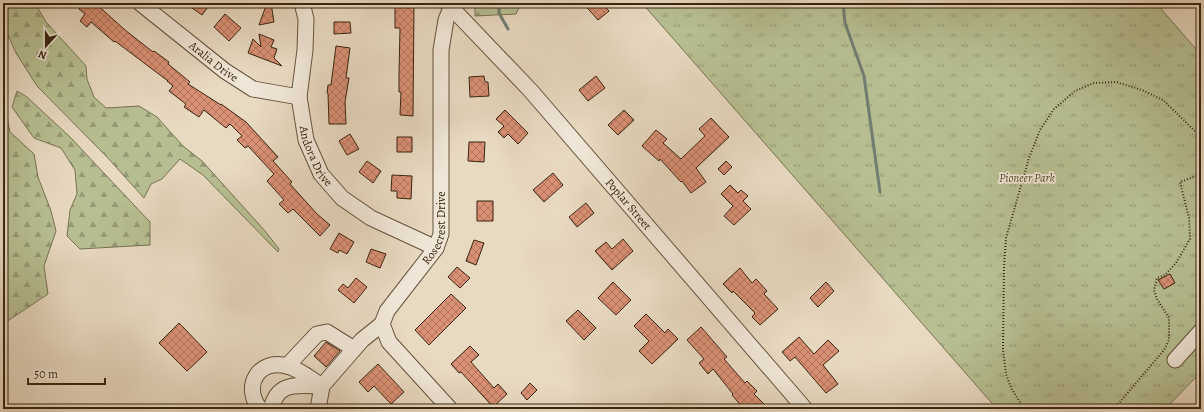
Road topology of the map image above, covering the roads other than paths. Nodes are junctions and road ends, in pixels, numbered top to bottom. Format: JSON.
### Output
{"nodes":[{"id":1,"x":140,"y":3,"type":"edge"},
{"id":2,"x":302,"y":3,"type":"edge"},
{"id":3,"x":450,"y":4,"type":"edge"},
{"id":4,"x":299,"y":97,"type":"junction"},
{"id":5,"x":436,"y":248,"type":"junction"},
{"id":6,"x":382,"y":324,"type":"junction"},
{"id":7,"x":1201,"y":331,"type":"edge"},
{"id":8,"x":354,"y":350,"type":"junction"},
{"id":9,"x":1175,"y":360,"type":"dead end"},
{"id":10,"x":287,"y":366,"type":"junction"},
{"id":11,"x":322,"y":386,"type":"junction"},
{"id":12,"x":260,"y":409,"type":"edge"},
{"id":13,"x":271,"y":409,"type":"edge"},
{"id":14,"x":318,"y":409,"type":"edge"},
{"id":15,"x":450,"y":409,"type":"edge"},
{"id":16,"x":805,"y":409,"type":"edge"}],
"edges":[{"from":1,"to":4,"type":"street","name":"Aralia Drive"},
{"from":2,"to":4,"type":"street","name":"Andora Drive"},
{"from":3,"to":5,"type":"street","name":"Rosecrest Drive"},
{"from":3,"to":16,"type":"street","name":"Poplar Street"},
{"from":4,"to":5,"type":"street","name":"Andora Drive"},
{"from":5,"to":6,"type":"street","name":"Rosecrest Drive"},
{"from":6,"to":8,"type":"street"},
{"from":6,"to":15,"type":"street"},
{"from":7,"to":9,"type":"street"},
{"from":8,"to":10,"type":"street"},
{"from":8,"to":11,"type":"street"},
{"from":10,"to":11,"type":"street"},
{"from":10,"to":12,"type":"street"},
{"from":11,"to":13,"type":"street"},
{"from":11,"to":14,"type":"street"}]}
